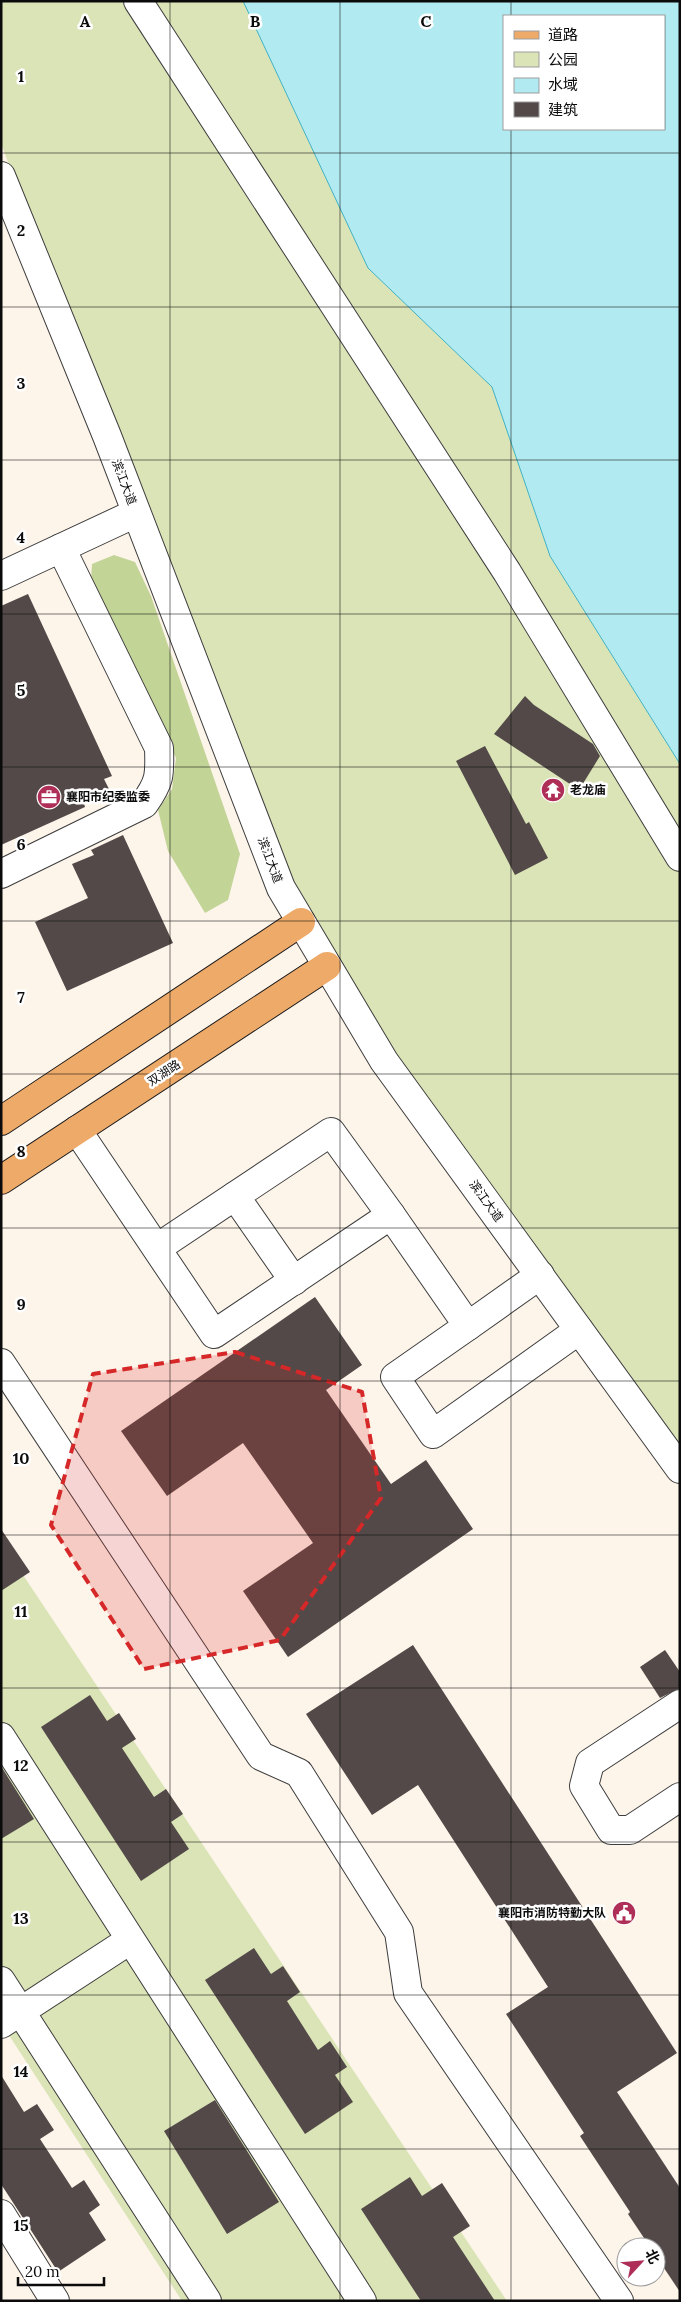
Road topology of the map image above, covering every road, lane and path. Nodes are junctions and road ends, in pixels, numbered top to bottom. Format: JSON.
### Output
{"nodes":[{"id":1,"x":138,"y":1,"type":"edge"},
{"id":2,"x":1,"y":176,"type":"edge"},
{"id":3,"x":136,"y":513,"type":"junction"},
{"id":4,"x":61,"y":548,"type":"junction"},
{"id":5,"x":1,"y":576,"type":"edge"},
{"id":6,"x":680,"y":857,"type":"edge"},
{"id":7,"x":1,"y":874,"type":"edge"},
{"id":8,"x":301,"y":922,"type":"junction"},
{"id":9,"x":327,"y":966,"type":"junction"},
{"id":10,"x":1,"y":1121,"type":"edge"},
{"id":11,"x":78,"y":1130,"type":"junction"},
{"id":12,"x":1,"y":1180,"type":"edge"},
{"id":13,"x":235,"y":1196,"type":"junction"},
{"id":14,"x":391,"y":1215,"type":"junction"},
{"id":15,"x":157,"y":1248,"type":"junction"},
{"id":16,"x":540,"y":1275,"type":"junction"},
{"id":17,"x":294,"y":1280,"type":"junction"},
{"id":18,"x":468,"y":1326,"type":"junction"},
{"id":19,"x":579,"y":1330,"type":"junction"},
{"id":20,"x":1,"y":1362,"type":"edge"},
{"id":21,"x":680,"y":1469,"type":"edge"},
{"id":22,"x":680,"y":1704,"type":"edge"},
{"id":23,"x":1,"y":1737,"type":"edge"},
{"id":24,"x":680,"y":1798,"type":"edge"},
{"id":25,"x":130,"y":1940,"type":"junction"},
{"id":26,"x":1,"y":1981,"type":"edge"},
{"id":27,"x":11,"y":2018,"type":"edge"},
{"id":28,"x":1,"y":2214,"type":"edge"},
{"id":29,"x":55,"y":2301,"type":"edge"},
{"id":30,"x":207,"y":2301,"type":"edge"},
{"id":31,"x":362,"y":2301,"type":"edge"},
{"id":32,"x":619,"y":2301,"type":"edge"}],
"edges":[{"from":1,"to":6,"type":"street"},
{"from":2,"to":3,"type":"street","name":"滨江大道"},
{"from":3,"to":4,"type":"street"},
{"from":3,"to":8,"type":"street","name":"滨江大道"},
{"from":4,"to":5,"type":"street"},
{"from":4,"to":7,"type":"street"},
{"from":8,"to":9,"type":"street","name":"滨江大道"},
{"from":8,"to":10,"type":"main road"},
{"from":9,"to":11,"type":"main road","name":"双湖路"},
{"from":9,"to":16,"type":"street","name":"滨江大道"},
{"from":11,"to":12,"type":"main road","name":"双湖路"},
{"from":11,"to":15,"type":"street"},
{"from":13,"to":14,"type":"street"},
{"from":13,"to":15,"type":"street"},
{"from":13,"to":17,"type":"street"},
{"from":14,"to":17,"type":"street"},
{"from":14,"to":18,"type":"street"},
{"from":15,"to":17,"type":"street"},
{"from":16,"to":18,"type":"street"},
{"from":16,"to":19,"type":"street","name":"滨江大道"},
{"from":18,"to":19,"type":"street"},
{"from":19,"to":21,"type":"street","name":"滨江大道"},
{"from":20,"to":32,"type":"street"},
{"from":22,"to":24,"type":"street"},
{"from":23,"to":25,"type":"street"},
{"from":25,"to":27,"type":"street"},
{"from":25,"to":31,"type":"street"},
{"from":26,"to":27,"type":"street"},
{"from":27,"to":30,"type":"street"},
{"from":28,"to":29,"type":"street"}]}
